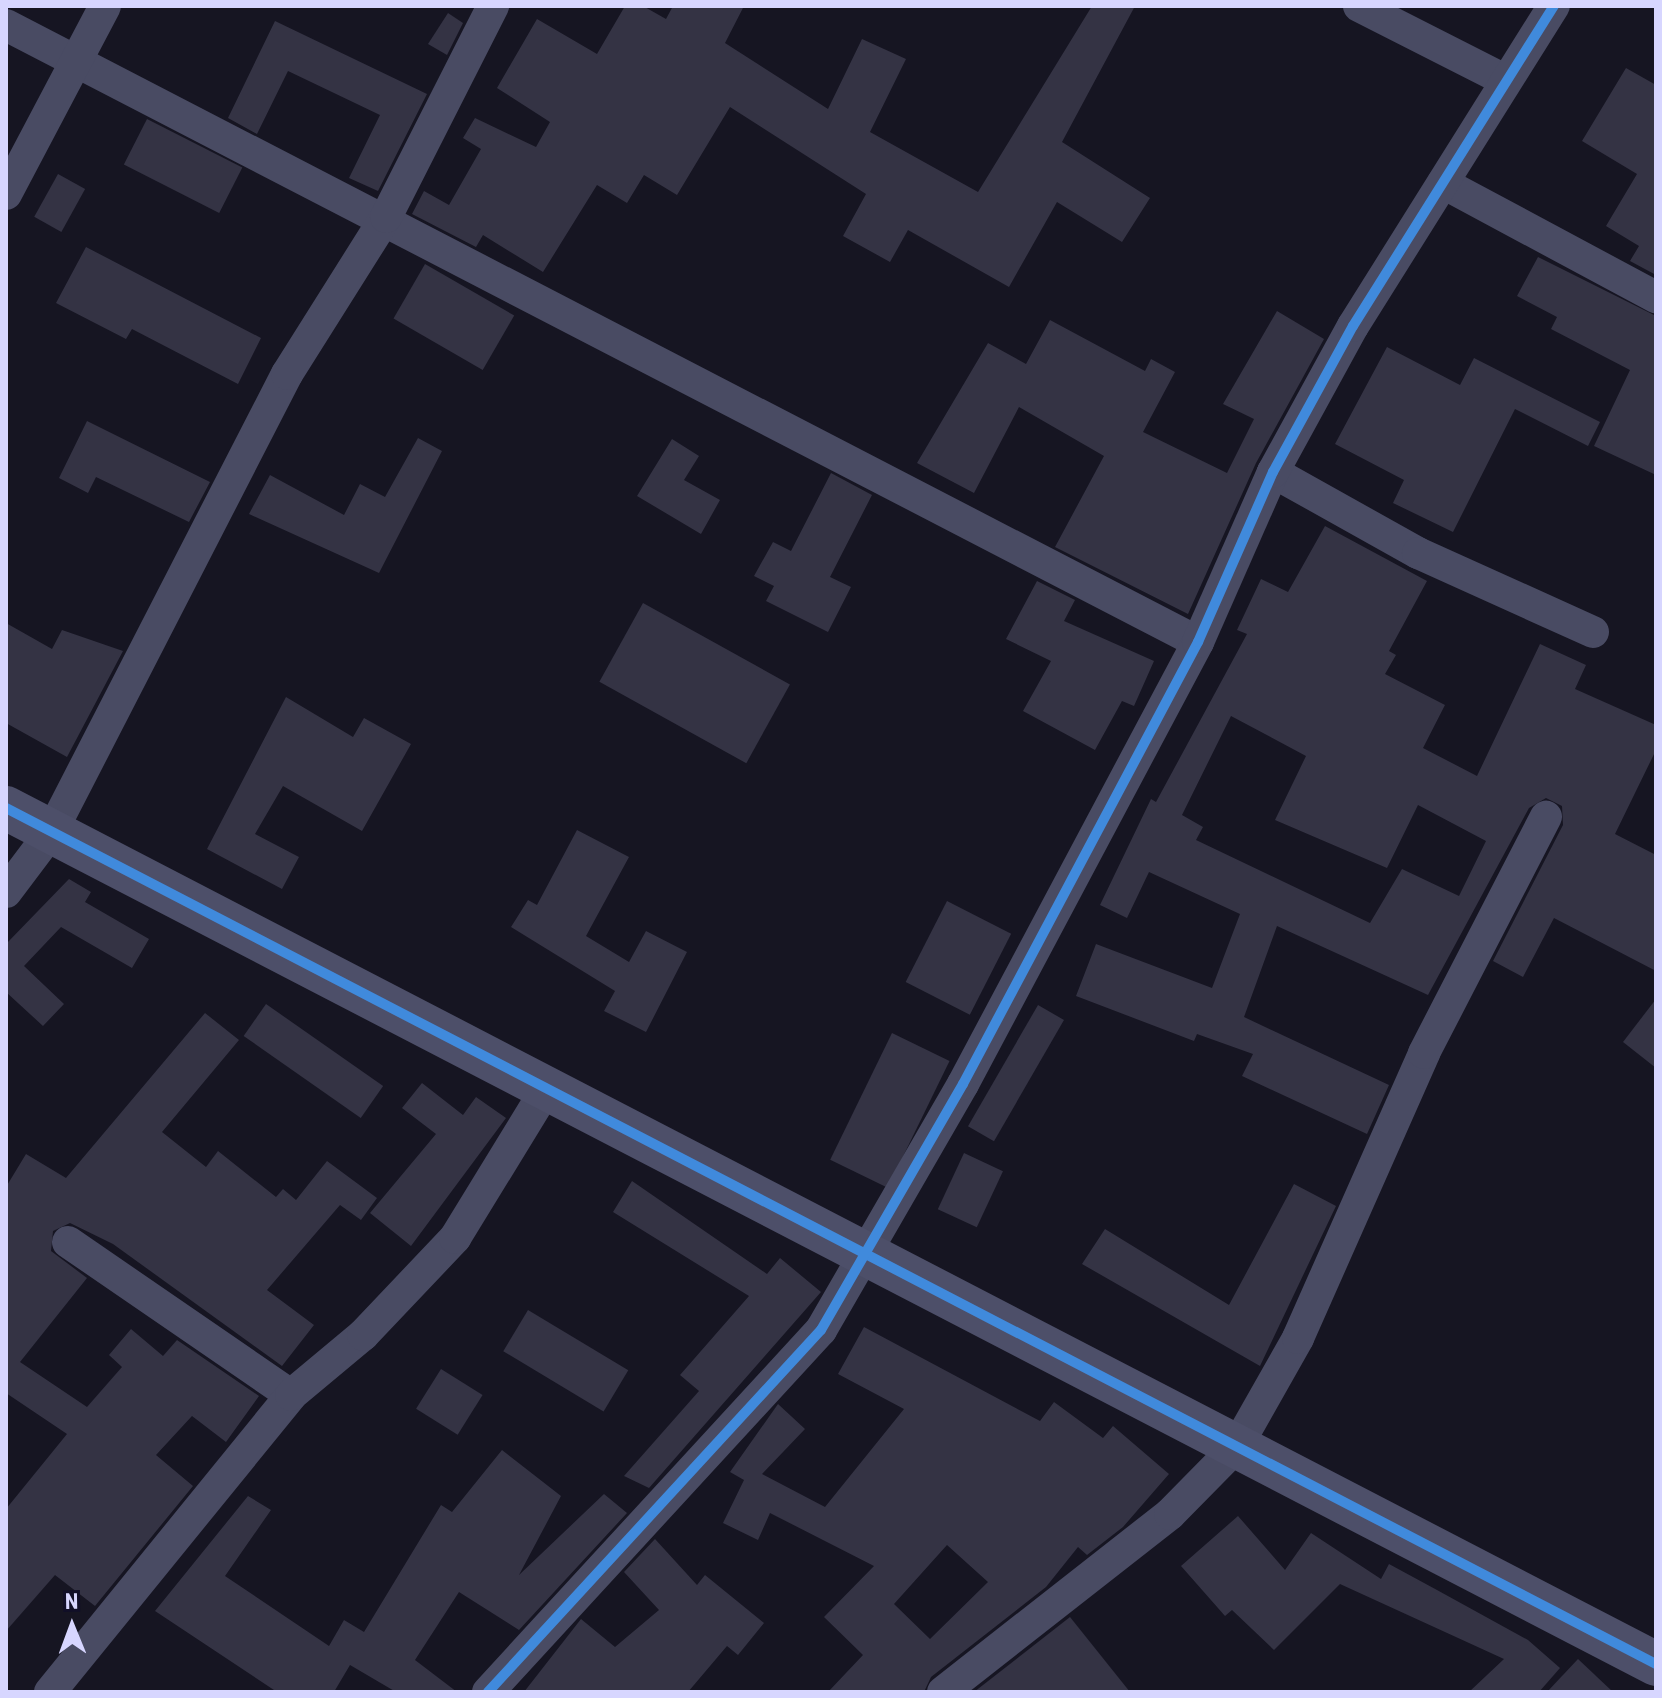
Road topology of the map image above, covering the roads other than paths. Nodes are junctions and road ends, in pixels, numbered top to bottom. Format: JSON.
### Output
{"nodes":[{"id":1,"x":105,"y":6,"type":"edge"},
{"id":2,"x":493,"y":6,"type":"edge"},
{"id":3,"x":1359,"y":6,"type":"edge"},
{"id":4,"x":1554,"y":6,"type":"edge"},
{"id":5,"x":6,"y":25,"type":"edge"},
{"id":6,"x":74,"y":60,"type":"junction"},
{"id":7,"x":1505,"y":80,"type":"junction"},
{"id":8,"x":1443,"y":183,"type":"junction"},
{"id":9,"x":6,"y":194,"type":"edge"},
{"id":10,"x":386,"y":217,"type":"junction"},
{"id":11,"x":1656,"y":297,"type":"edge"},
{"id":12,"x":1273,"y":472,"type":"junction"},
{"id":13,"x":1593,"y":632,"type":"dead end"},
{"id":14,"x":1198,"y":642,"type":"junction"},
{"id":15,"x":6,"y":808,"type":"edge"},
{"id":16,"x":1546,"y":817,"type":"dead end"},
{"id":17,"x":52,"y":831,"type":"junction"},
{"id":18,"x":6,"y":892,"type":"edge"},
{"id":19,"x":547,"y":1088,"type":"junction"},
{"id":20,"x":68,"y":1242,"type":"dead end"},
{"id":21,"x":866,"y":1248,"type":"junction"},
{"id":22,"x":291,"y":1395,"type":"junction"},
{"id":23,"x":1237,"y":1446,"type":"junction"},
{"id":24,"x":1656,"y":1664,"type":"edge"},
{"id":25,"x":945,"y":1691,"type":"edge"},
{"id":26,"x":50,"y":1692,"type":"edge"},
{"id":27,"x":488,"y":1692,"type":"edge"}],
"edges":[{"from":1,"to":6,"type":"street"},
{"from":2,"to":10,"type":"street"},
{"from":3,"to":7,"type":"street"},
{"from":4,"to":7,"type":"street"},
{"from":5,"to":6,"type":"street"},
{"from":6,"to":9,"type":"street"},
{"from":6,"to":10,"type":"street"},
{"from":7,"to":8,"type":"street"},
{"from":8,"to":11,"type":"street"},
{"from":8,"to":12,"type":"street"},
{"from":10,"to":14,"type":"street"},
{"from":10,"to":17,"type":"street"},
{"from":12,"to":13,"type":"street"},
{"from":12,"to":14,"type":"street"},
{"from":14,"to":21,"type":"street"},
{"from":15,"to":17,"type":"street"},
{"from":16,"to":23,"type":"street"},
{"from":17,"to":18,"type":"street"},
{"from":17,"to":19,"type":"street"},
{"from":19,"to":21,"type":"street"},
{"from":19,"to":22,"type":"street"},
{"from":20,"to":22,"type":"street"},
{"from":21,"to":23,"type":"street"},
{"from":21,"to":27,"type":"street"},
{"from":22,"to":26,"type":"street"},
{"from":23,"to":24,"type":"street"},
{"from":23,"to":25,"type":"street"}]}
